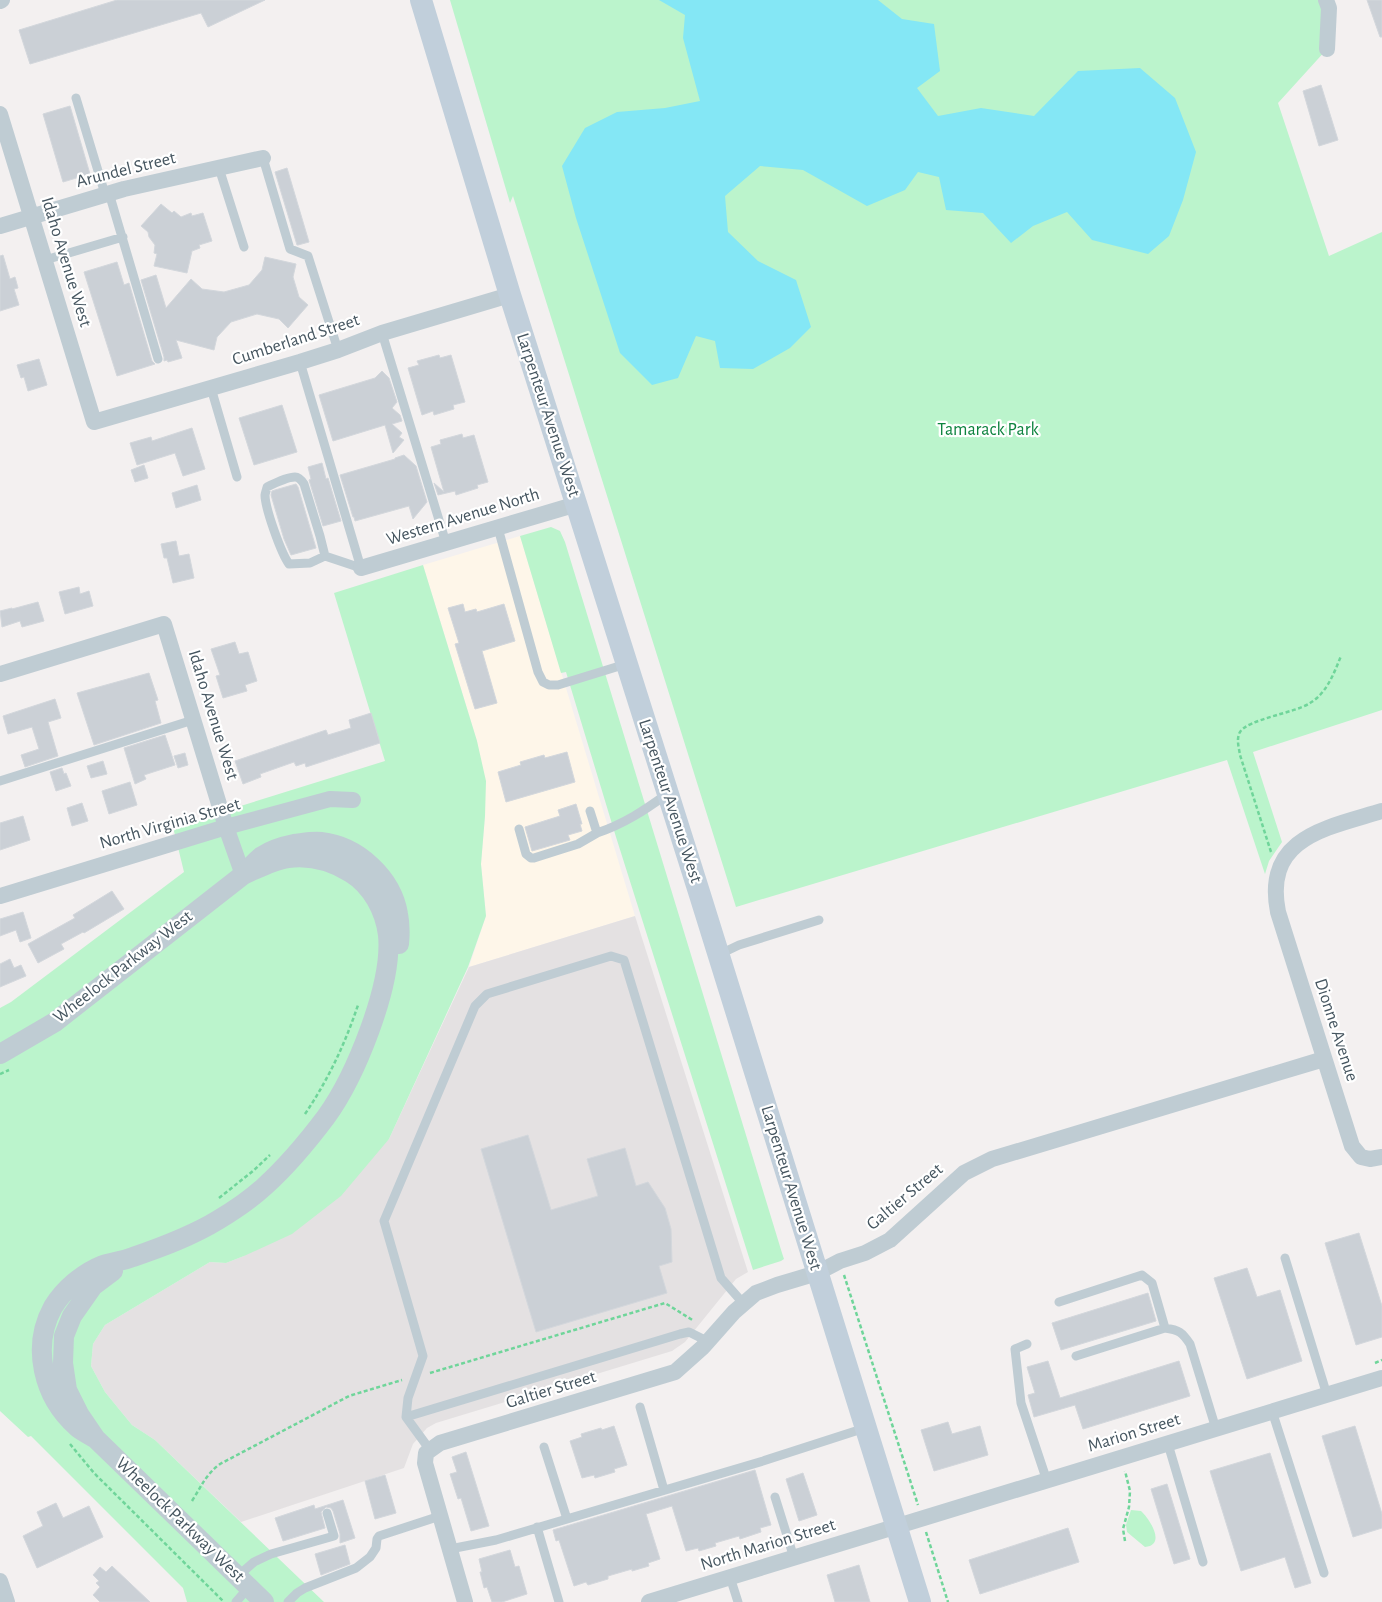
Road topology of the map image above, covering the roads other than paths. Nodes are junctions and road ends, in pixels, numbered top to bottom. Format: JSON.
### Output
{"nodes":[{"id":1,"x":421,"y":0,"type":"edge"},
{"id":2,"x":1326,"y":0,"type":"edge"},
{"id":3,"x":1327,"y":49,"type":"dead end"},
{"id":4,"x":76,"y":98,"type":"dead end"},
{"id":5,"x":0,"y":114,"type":"edge"},
{"id":6,"x":263,"y":158,"type":"joint"},
{"id":7,"x":219,"y":168,"type":"junction"},
{"id":8,"x":107,"y":194,"type":"junction"},
{"id":9,"x":31,"y":216,"type":"junction"},
{"id":10,"x":0,"y":226,"type":"edge"},
{"id":11,"x":123,"y":237,"type":"junction"},
{"id":12,"x":244,"y":247,"type":"dead end"},
{"id":13,"x":45,"y":260,"type":"junction"},
{"id":14,"x":510,"y":296,"type":"junction"},
{"id":15,"x":382,"y":333,"type":"junction"},
{"id":16,"x":338,"y":350,"type":"junction"},
{"id":17,"x":158,"y":358,"type":"dead end"},
{"id":18,"x":300,"y":362,"type":"junction"},
{"id":19,"x":211,"y":388,"type":"junction"},
{"id":20,"x":94,"y":422,"type":"joint"},
{"id":21,"x":237,"y":477,"type":"dead end"},
{"id":22,"x":577,"y":504,"type":"junction"},
{"id":23,"x":498,"y":528,"type":"junction"},
{"id":24,"x":446,"y":543,"type":"junction"},
{"id":25,"x":324,"y":556,"type":"junction"},
{"id":26,"x":361,"y":568,"type":"junction"},
{"id":27,"x":627,"y":664,"type":"junction"},
{"id":28,"x":0,"y":674,"type":"edge"},
{"id":29,"x":193,"y":720,"type":"junction"},
{"id":30,"x":0,"y":780,"type":"edge"},
{"id":31,"x":668,"y":794,"type":"junction"},
{"id":32,"x":353,"y":800,"type":"dead end"},
{"id":33,"x":590,"y":811,"type":"dead end"},
{"id":34,"x":1382,"y":811,"type":"edge"},
{"id":35,"x":226,"y":827,"type":"junction"},
{"id":36,"x":519,"y":829,"type":"dead end"},
{"id":37,"x":597,"y":833,"type":"junction"},
{"id":38,"x":242,"y":875,"type":"junction"},
{"id":39,"x":0,"y":896,"type":"edge"},
{"id":40,"x":819,"y":920,"type":"dead end"},
{"id":41,"x":718,"y":955,"type":"junction"},
{"id":42,"x":0,"y":1054,"type":"edge"},
{"id":43,"x":1324,"y":1059,"type":"junction"},
{"id":44,"x":1381,"y":1159,"type":"edge"},
{"id":45,"x":1285,"y":1258,"type":"dead end"},
{"id":46,"x":817,"y":1273,"type":"junction"},
{"id":47,"x":1059,"y":1302,"type":"dead end"},
{"id":48,"x":743,"y":1303,"type":"junction"},
{"id":49,"x":1165,"y":1328,"type":"junction"},
{"id":50,"x":707,"y":1341,"type":"junction"},
{"id":51,"x":1027,"y":1344,"type":"dead end"},
{"id":52,"x":1076,"y":1356,"type":"dead end"},
{"id":53,"x":1382,"y":1378,"type":"edge"},
{"id":54,"x":1327,"y":1395,"type":"junction"},
{"id":55,"x":640,"y":1407,"type":"dead end"},
{"id":56,"x":1272,"y":1412,"type":"junction"},
{"id":57,"x":406,"y":1417,"type":"junction"},
{"id":58,"x":866,"y":1428,"type":"junction"},
{"id":59,"x":1216,"y":1429,"type":"junction"},
{"id":60,"x":1168,"y":1444,"type":"junction"},
{"id":61,"x":544,"y":1447,"type":"dead end"},
{"id":62,"x":428,"y":1451,"type":"junction"},
{"id":63,"x":1047,"y":1481,"type":"junction"},
{"id":64,"x":664,"y":1490,"type":"junction"},
{"id":65,"x":775,"y":1497,"type":"dead end"},
{"id":66,"x":328,"y":1514,"type":"dead end"},
{"id":67,"x":440,"y":1516,"type":"junction"},
{"id":68,"x":567,"y":1519,"type":"junction"},
{"id":69,"x":897,"y":1527,"type":"junction"},
{"id":70,"x":537,"y":1528,"type":"junction"},
{"id":71,"x":450,"y":1549,"type":"junction"},
{"id":72,"x":794,"y":1558,"type":"junction"},
{"id":73,"x":1203,"y":1562,"type":"dead end"},
{"id":74,"x":1324,"y":1573,"type":"dead end"},
{"id":75,"x":730,"y":1577,"type":"junction"},
{"id":76,"x":0,"y":1580,"type":"edge"},
{"id":77,"x":244,"y":1581,"type":"junction"},
{"id":78,"x":6,"y":1602,"type":"edge"},
{"id":79,"x":236,"y":1602,"type":"edge"},
{"id":80,"x":264,"y":1602,"type":"edge"},
{"id":81,"x":288,"y":1602,"type":"edge"},
{"id":82,"x":465,"y":1602,"type":"edge"},
{"id":83,"x":560,"y":1602,"type":"edge"},
{"id":84,"x":649,"y":1602,"type":"edge"},
{"id":85,"x":738,"y":1602,"type":"edge"},
{"id":86,"x":920,"y":1602,"type":"edge"}],
"edges":[{"from":1,"to":14,"type":"main road","name":"Larpenteur Avenue West"},
{"from":2,"to":3,"type":"street"},
{"from":4,"to":8,"type":"lane"},
{"from":5,"to":9,"type":"street","name":"Idaho Avenue West"},
{"from":6,"to":7,"type":"street","name":"Arundel Street"},
{"from":6,"to":16,"type":"lane"},
{"from":7,"to":8,"type":"street","name":"Arundel Street"},
{"from":7,"to":12,"type":"lane"},
{"from":8,"to":9,"type":"street","name":"Arundel Street"},
{"from":8,"to":11,"type":"lane"},
{"from":9,"to":10,"type":"street","name":"Arundel Street"},
{"from":9,"to":13,"type":"street","name":"Idaho Avenue West"},
{"from":11,"to":13,"type":"lane"},
{"from":11,"to":17,"type":"lane"},
{"from":13,"to":20,"type":"street","name":"Idaho Avenue West"},
{"from":14,"to":15,"type":"street","name":"Cumberland Street"},
{"from":14,"to":22,"type":"main road","name":"Larpenteur Avenue West"},
{"from":15,"to":16,"type":"street","name":"Cumberland Street"},
{"from":15,"to":24,"type":"lane"},
{"from":16,"to":18,"type":"street","name":"Cumberland Street"},
{"from":18,"to":19,"type":"street","name":"Cumberland Street"},
{"from":18,"to":26,"type":"lane"},
{"from":19,"to":20,"type":"street","name":"Cumberland Street"},
{"from":19,"to":21,"type":"lane"},
{"from":22,"to":23,"type":"street","name":"Western Avenue North"},
{"from":22,"to":27,"type":"main road","name":"Larpenteur Avenue West"},
{"from":23,"to":24,"type":"street","name":"Western Avenue North"},
{"from":23,"to":27,"type":"lane"},
{"from":24,"to":26,"type":"street","name":"Western Avenue North"},
{"from":25,"to":25,"type":"lane"},
{"from":25,"to":26,"type":"lane"},
{"from":27,"to":31,"type":"main road","name":"Larpenteur Avenue West"},
{"from":28,"to":29,"type":"street","name":"Idaho Avenue West"},
{"from":29,"to":30,"type":"lane"},
{"from":29,"to":35,"type":"street","name":"Idaho Avenue West"},
{"from":31,"to":37,"type":"lane"},
{"from":31,"to":41,"type":"main road","name":"Larpenteur Avenue West"},
{"from":32,"to":35,"type":"street","name":"North Virginia Street"},
{"from":33,"to":37,"type":"lane"},
{"from":34,"to":43,"type":"street","name":"Dionne Avenue"},
{"from":35,"to":38,"type":"street","name":"Idaho Avenue West"},
{"from":35,"to":39,"type":"street","name":"North Virginia Street"},
{"from":36,"to":37,"type":"lane"},
{"from":38,"to":42,"type":"street","name":"Wheelock Parkway West"},
{"from":38,"to":77,"type":"street","name":"Wheelock Parkway West"},
{"from":40,"to":41,"type":"lane"},
{"from":41,"to":46,"type":"main road","name":"Larpenteur Avenue West"},
{"from":43,"to":44,"type":"street","name":"Dionne Avenue"},
{"from":43,"to":46,"type":"street","name":"Galtier Street"},
{"from":45,"to":54,"type":"lane"},
{"from":46,"to":48,"type":"street","name":"Galtier Street"},
{"from":46,"to":58,"type":"main road","name":"Larpenteur Avenue West"},
{"from":47,"to":49,"type":"lane"},
{"from":48,"to":50,"type":"street","name":"Galtier Street"},
{"from":48,"to":57,"type":"lane"},
{"from":49,"to":52,"type":"lane"},
{"from":49,"to":59,"type":"lane"},
{"from":50,"to":57,"type":"lane"},
{"from":50,"to":62,"type":"street","name":"Galtier Street"},
{"from":51,"to":63,"type":"lane"},
{"from":53,"to":54,"type":"street","name":"Marion Street"},
{"from":54,"to":56,"type":"street","name":"Marion Street"},
{"from":55,"to":64,"type":"lane"},
{"from":56,"to":59,"type":"street","name":"Marion Street"},
{"from":56,"to":74,"type":"lane"},
{"from":57,"to":62,"type":"lane"},
{"from":58,"to":64,"type":"lane"},
{"from":58,"to":69,"type":"main road","name":"Larpenteur Avenue West"},
{"from":59,"to":60,"type":"street","name":"Marion Street"},
{"from":60,"to":63,"type":"street","name":"Marion Street"},
{"from":60,"to":73,"type":"lane"},
{"from":61,"to":68,"type":"lane"},
{"from":62,"to":67,"type":"street"},
{"from":63,"to":69,"type":"street","name":"Marion Street"},
{"from":64,"to":68,"type":"lane"},
{"from":65,"to":72,"type":"lane"},
{"from":66,"to":77,"type":"lane"},
{"from":67,"to":71,"type":"street"},
{"from":67,"to":81,"type":"lane"},
{"from":68,"to":70,"type":"lane"},
{"from":69,"to":72,"type":"street","name":"North Marion Street"},
{"from":69,"to":86,"type":"main road","name":"Larpenteur Avenue West"},
{"from":70,"to":71,"type":"lane"},
{"from":70,"to":83,"type":"lane"},
{"from":71,"to":82,"type":"street"},
{"from":72,"to":75,"type":"street","name":"North Marion Street"},
{"from":75,"to":84,"type":"street","name":"North Marion Street"},
{"from":75,"to":85,"type":"lane"},
{"from":76,"to":78,"type":"street"},
{"from":77,"to":79,"type":"lane"},
{"from":77,"to":80,"type":"street","name":"Wheelock Parkway West"}]}
